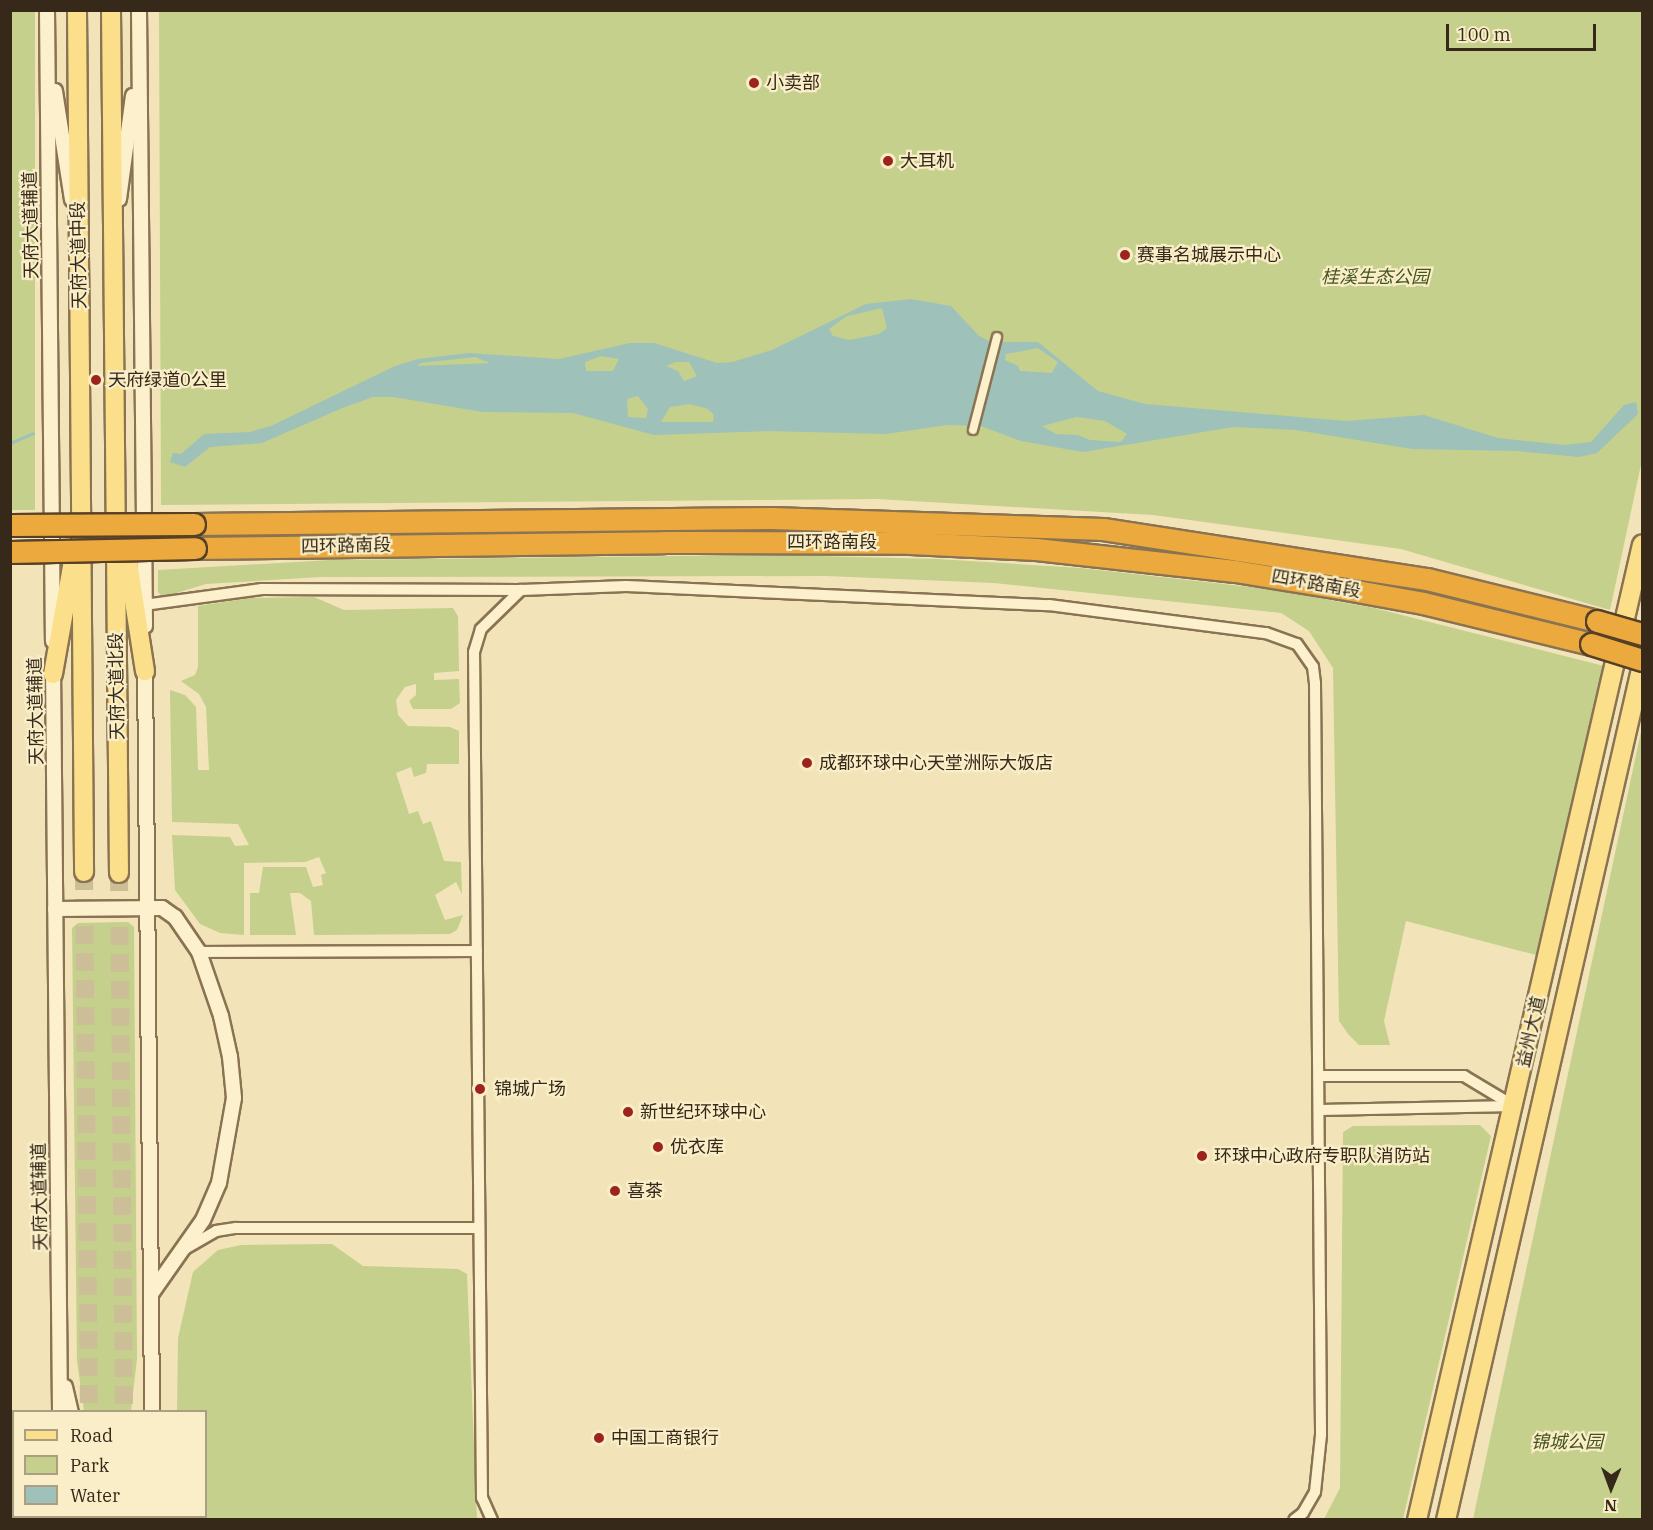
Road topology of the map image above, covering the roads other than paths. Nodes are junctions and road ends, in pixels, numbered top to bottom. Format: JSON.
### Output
{"nodes":[{"id":1,"x":47,"y":10,"type":"edge"},
{"id":2,"x":76,"y":10,"type":"edge"},
{"id":3,"x":111,"y":10,"type":"edge"},
{"id":4,"x":139,"y":10,"type":"edge"},
{"id":5,"x":48,"y":45,"type":"junction"},
{"id":6,"x":139,"y":46,"type":"junction"},
{"id":7,"x":79,"y":242,"type":"junction"},
{"id":8,"x":113,"y":242,"type":"junction"},
{"id":9,"x":997,"y":337,"type":"dead end"},
{"id":10,"x":973,"y":430,"type":"dead end"},
{"id":11,"x":81,"y":500,"type":"junction"},
{"id":12,"x":116,"y":500,"type":"junction"},
{"id":13,"x":10,"y":525,"type":"edge"},
{"id":14,"x":1642,"y":545,"type":"edge"},
{"id":15,"x":10,"y":552,"type":"edge"},
{"id":16,"x":521,"y":590,"type":"junction"},
{"id":17,"x":144,"y":604,"type":"junction"},
{"id":18,"x":1642,"y":634,"type":"edge"},
{"id":19,"x":1642,"y":660,"type":"edge"},
{"id":20,"x":1642,"y":665,"type":"edge"},
{"id":21,"x":145,"y":670,"type":"junction"},
{"id":22,"x":53,"y":674,"type":"junction"},
{"id":23,"x":84,"y":873,"type":"tunnel mouth"},
{"id":24,"x":119,"y":873,"type":"tunnel mouth"},
{"id":25,"x":147,"y":908,"type":"junction"},
{"id":26,"x":55,"y":909,"type":"junction"},
{"id":27,"x":477,"y":951,"type":"junction"},
{"id":28,"x":199,"y":952,"type":"junction"},
{"id":29,"x":1320,"y":1076,"type":"junction"},
{"id":30,"x":1514,"y":1106,"type":"junction"},
{"id":31,"x":1320,"y":1110,"type":"junction"},
{"id":32,"x":477,"y":1228,"type":"junction"},
{"id":33,"x":181,"y":1252,"type":"junction"},
{"id":34,"x":151,"y":1294,"type":"junction"},
{"id":35,"x":151,"y":1367,"type":"junction"},
{"id":36,"x":60,"y":1368,"type":"junction"},
{"id":37,"x":60,"y":1410,"type":"edge"},
{"id":38,"x":70,"y":1410,"type":"edge"},
{"id":39,"x":142,"y":1410,"type":"edge"},
{"id":40,"x":152,"y":1410,"type":"edge"},
{"id":41,"x":492,"y":1520,"type":"edge"},
{"id":42,"x":1294,"y":1520,"type":"edge"},
{"id":43,"x":1417,"y":1520,"type":"edge"},
{"id":44,"x":1446,"y":1520,"type":"edge"}],
"edges":[{"from":1,"to":5,"type":"street","name":"天府大道辅道"},
{"from":2,"to":7,"type":"main road","name":"天府大道中段"},
{"from":3,"to":8,"type":"main road","name":"天府大道中段"},
{"from":4,"to":6,"type":"street"},
{"from":5,"to":7,"type":"street"},
{"from":5,"to":22,"type":"street","name":"天府大道辅道"},
{"from":6,"to":8,"type":"street"},
{"from":6,"to":17,"type":"street"},
{"from":7,"to":11,"type":"main road","name":"天府大道中段"},
{"from":8,"to":12,"type":"main road","name":"天府大道中段"},
{"from":9,"to":10,"type":"street"},
{"from":11,"to":22,"type":"main road"},
{"from":11,"to":23,"type":"main road","name":"天府大道北段"},
{"from":12,"to":21,"type":"main road"},
{"from":12,"to":24,"type":"main road","name":"天府大道北段"},
{"from":13,"to":18,"type":"highway","name":"四环路南段","bridge":true},
{"from":14,"to":30,"type":"main road","name":"益州大道"},
{"from":15,"to":19,"type":"highway","name":"四环路南段","bridge":true},
{"from":16,"to":17,"type":"street"},
{"from":16,"to":27,"type":"street"},
{"from":16,"to":29,"type":"street"},
{"from":17,"to":21,"type":"street"},
{"from":20,"to":44,"type":"main road","name":"益州大道"},
{"from":21,"to":25,"type":"street"},
{"from":22,"to":26,"type":"street","name":"天府大道辅道"},
{"from":25,"to":26,"type":"street"},
{"from":25,"to":28,"type":"street"},
{"from":25,"to":34,"type":"street"},
{"from":26,"to":36,"type":"street","name":"天府大道辅道"},
{"from":27,"to":28,"type":"street"},
{"from":27,"to":32,"type":"street"},
{"from":28,"to":33,"type":"street"},
{"from":29,"to":30,"type":"street"},
{"from":29,"to":31,"type":"street"},
{"from":30,"to":31,"type":"street"},
{"from":30,"to":43,"type":"main road","name":"益州大道"},
{"from":31,"to":42,"type":"street"},
{"from":32,"to":33,"type":"street"},
{"from":32,"to":41,"type":"street"},
{"from":33,"to":34,"type":"street"},
{"from":34,"to":35,"type":"street"},
{"from":35,"to":39,"type":"street"},
{"from":35,"to":40,"type":"street"},
{"from":36,"to":37,"type":"street","name":"天府大道辅道"},
{"from":36,"to":38,"type":"street"}]}
